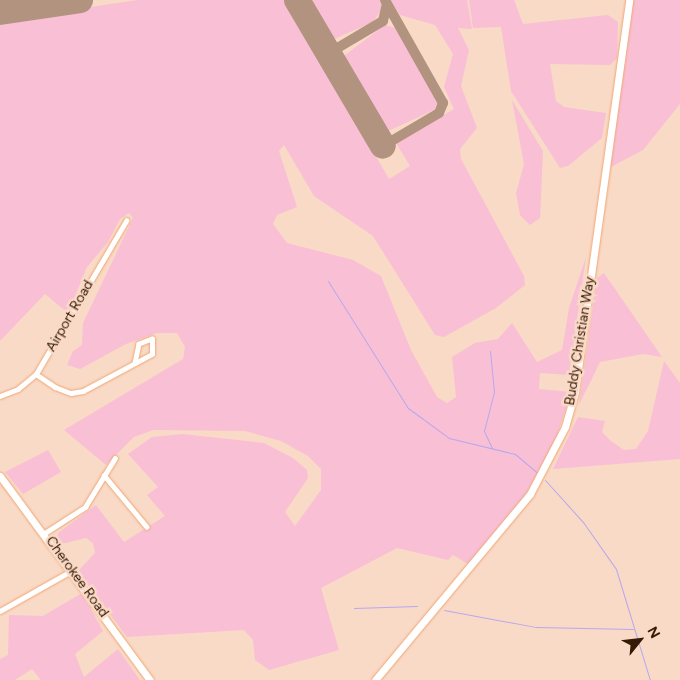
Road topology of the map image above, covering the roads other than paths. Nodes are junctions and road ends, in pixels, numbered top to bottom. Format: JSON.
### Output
{"nodes":[{"id":1,"x":629,"y":0,"type":"edge"},
{"id":2,"x":126,"y":221,"type":"dead end"},
{"id":3,"x":135,"y":363,"type":"junction"},
{"id":4,"x":36,"y":374,"type":"junction"},
{"id":5,"x":0,"y":396,"type":"edge"},
{"id":6,"x":115,"y":458,"type":"dead end"},
{"id":7,"x":104,"y":475,"type":"junction"},
{"id":8,"x":0,"y":476,"type":"edge"},
{"id":9,"x":147,"y":527,"type":"dead end"},
{"id":10,"x":45,"y":533,"type":"junction"},
{"id":11,"x":72,"y":570,"type":"junction"},
{"id":12,"x":0,"y":611,"type":"edge"},
{"id":13,"x":150,"y":680,"type":"edge"},
{"id":14,"x":375,"y":680,"type":"edge"}],
"edges":[{"from":1,"to":14,"type":"street","name":"Buddy Christian Way"},
{"from":2,"to":4,"type":"street","name":"Airport Road"},
{"from":3,"to":3,"type":"street"},
{"from":3,"to":4,"type":"street"},
{"from":4,"to":5,"type":"street","name":"Airport Road"},
{"from":6,"to":7,"type":"street"},
{"from":7,"to":9,"type":"street"},
{"from":7,"to":10,"type":"street"},
{"from":8,"to":10,"type":"street","name":"Cherokee Road"},
{"from":10,"to":11,"type":"street","name":"Cherokee Road"},
{"from":11,"to":12,"type":"street"},
{"from":11,"to":13,"type":"street","name":"Cherokee Road"}]}
